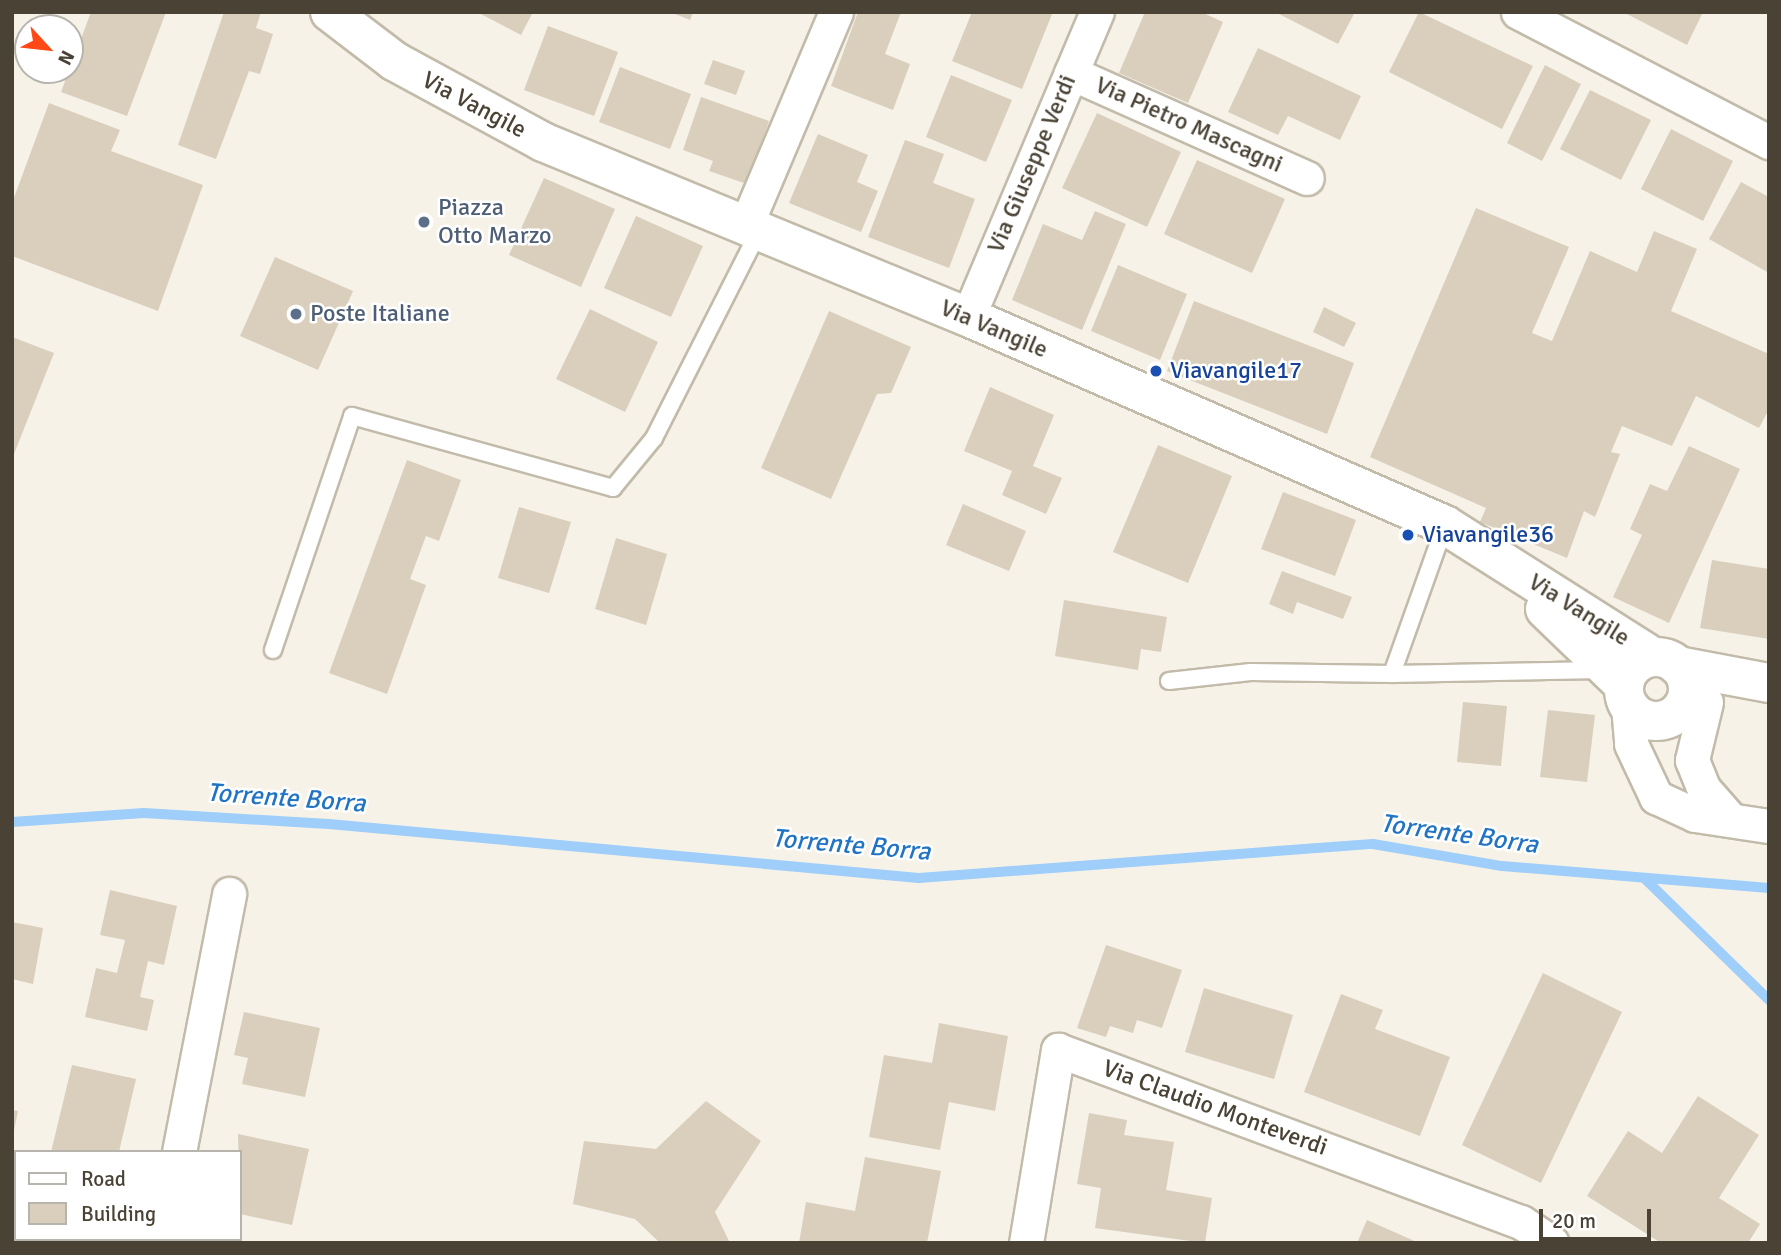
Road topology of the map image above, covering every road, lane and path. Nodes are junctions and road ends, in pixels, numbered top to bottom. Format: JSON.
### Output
{"nodes":[{"id":1,"x":330,"y":12,"type":"edge"},
{"id":2,"x":836,"y":12,"type":"edge"},
{"id":3,"x":1097,"y":12,"type":"edge"},
{"id":4,"x":1518,"y":12,"type":"edge"},
{"id":5,"x":1071,"y":73,"type":"junction"},
{"id":6,"x":1769,"y":142,"type":"edge"},
{"id":7,"x":1307,"y":178,"type":"dead end"},
{"id":8,"x":752,"y":228,"type":"junction"},
{"id":9,"x":968,"y":317,"type":"junction"},
{"id":10,"x":1455,"y":532,"type":"junction"},
{"id":11,"x":273,"y":650,"type":"dead end"},
{"id":12,"x":1666,"y":661,"type":"junction"},
{"id":13,"x":1392,"y":674,"type":"junction"},
{"id":14,"x":1169,"y":681,"type":"dead end"},
{"id":15,"x":1769,"y":684,"type":"edge"},
{"id":16,"x":1619,"y":687,"type":"junction"},
{"id":17,"x":1694,"y":705,"type":"junction"},
{"id":18,"x":1731,"y":820,"type":"junction"},
{"id":19,"x":1769,"y":826,"type":"edge"},
{"id":20,"x":229,"y":894,"type":"dead end"},
{"id":21,"x":179,"y":1150,"type":"edge"},
{"id":22,"x":1026,"y":1243,"type":"edge"},
{"id":23,"x":1552,"y":1243,"type":"edge"}],
"edges":[{"from":1,"to":8,"type":"street","name":"Via Vangile"},
{"from":2,"to":8,"type":"street"},
{"from":3,"to":5,"type":"street","name":"Via Giuseppe Verdi"},
{"from":4,"to":6,"type":"street"},
{"from":5,"to":7,"type":"street","name":"Via Pietro Mascagni"},
{"from":5,"to":9,"type":"street","name":"Via Giuseppe Verdi"},
{"from":8,"to":9,"type":"street","name":"Via Vangile"},
{"from":8,"to":11,"type":"lane"},
{"from":9,"to":10,"type":"street","name":"Via Vangile"},
{"from":10,"to":12,"type":"street","name":"Via Vangile"},
{"from":10,"to":13,"type":"lane"},
{"from":10,"to":16,"type":"street"},
{"from":12,"to":15,"type":"street","name":"Via Vangile"},
{"from":12,"to":16,"type":"street"},
{"from":12,"to":17,"type":"street"},
{"from":13,"to":14,"type":"lane"},
{"from":13,"to":16,"type":"lane"},
{"from":15,"to":17,"type":"street","name":"Via Vangile"},
{"from":16,"to":17,"type":"street","name":"Via Vangile"},
{"from":16,"to":18,"type":"street"},
{"from":17,"to":18,"type":"street"},
{"from":18,"to":19,"type":"street"},
{"from":20,"to":21,"type":"street"},
{"from":22,"to":23,"type":"street","name":"Via Claudio Monteverdi"}]}
